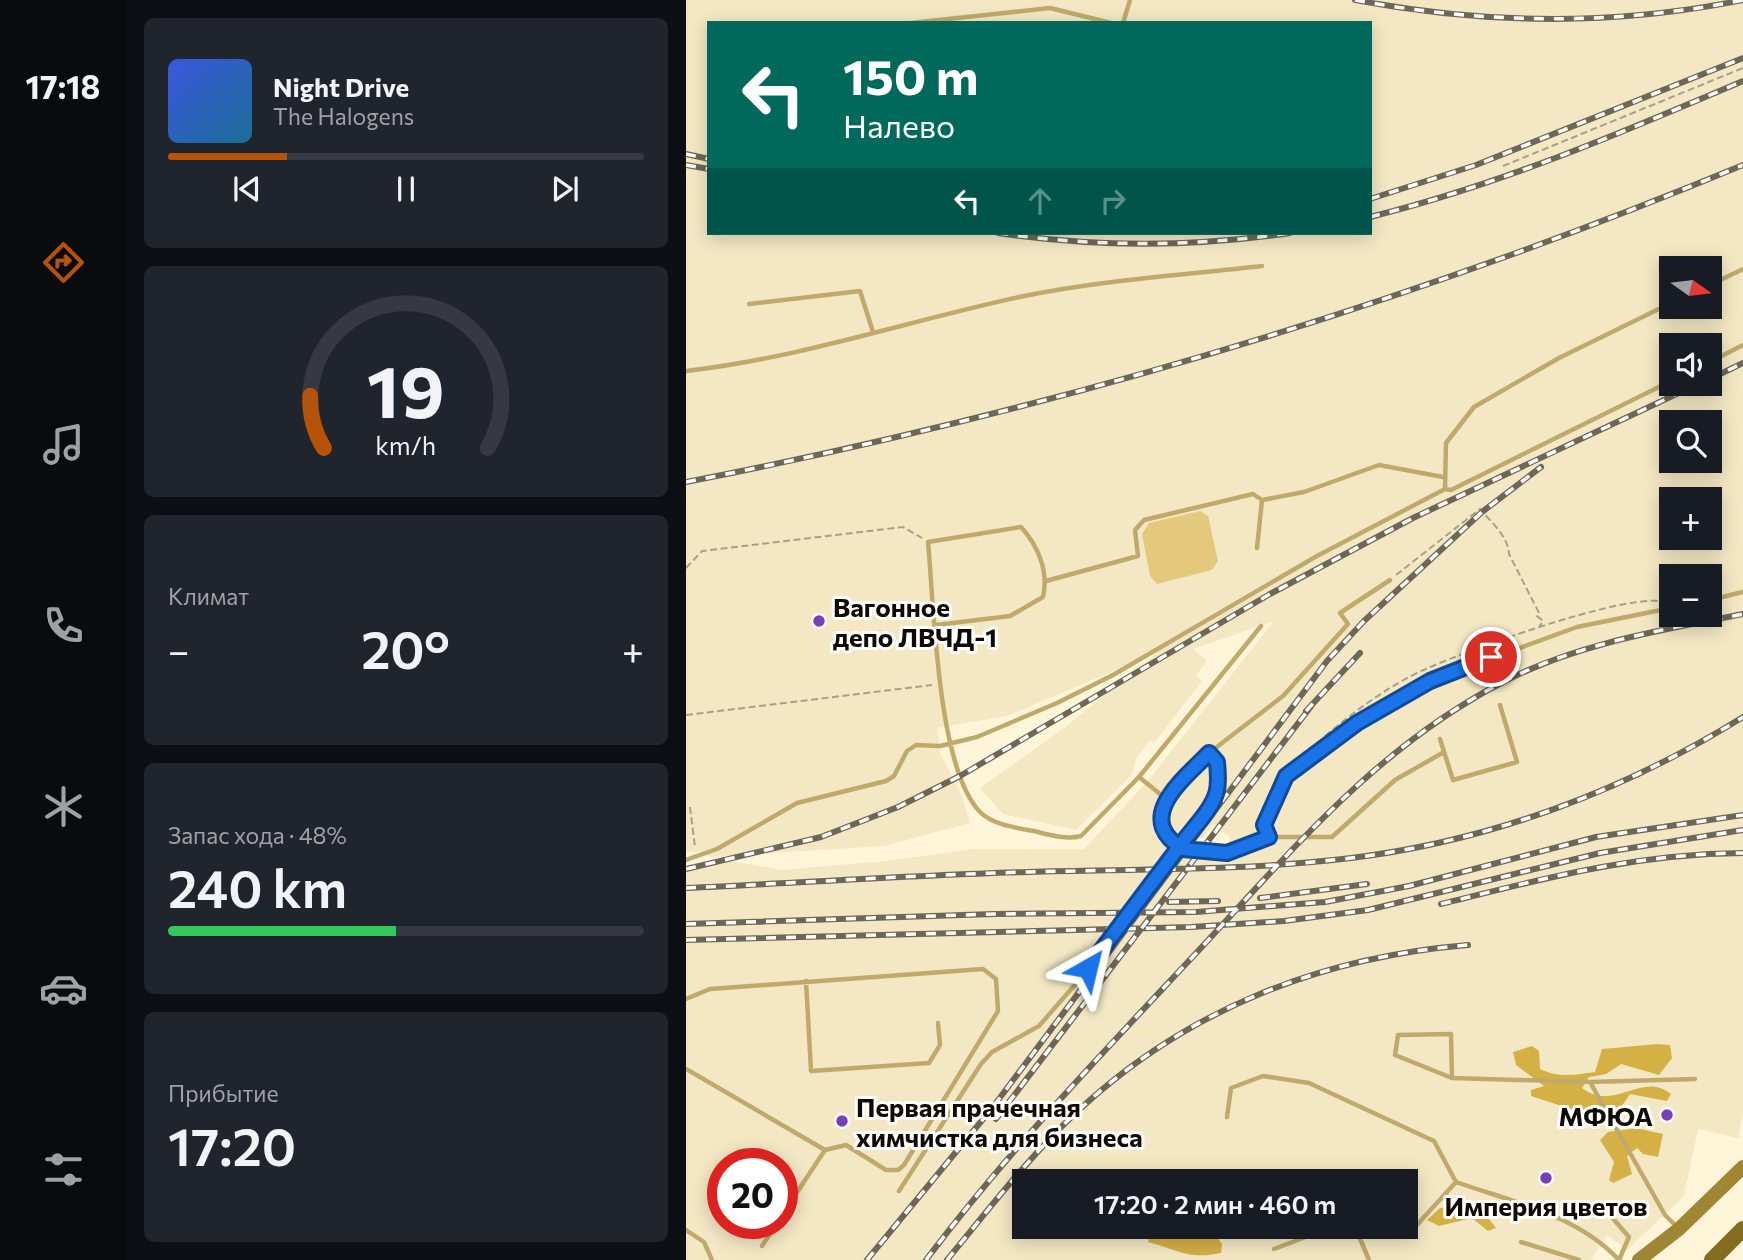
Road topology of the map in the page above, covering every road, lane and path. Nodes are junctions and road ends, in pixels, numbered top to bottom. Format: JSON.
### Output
{"nodes":[{"id":1,"x":1130,"y":0,"type":"edge"},
{"id":2,"x":930,"y":21,"type":"edge"},
{"id":3,"x":1103,"y":21,"type":"edge"},
{"id":4,"x":1124,"y":21,"type":"edge"},
{"id":5,"x":1743,"y":68,"type":"edge"},
{"id":6,"x":1503,"y":166,"type":"dead end"},
{"id":7,"x":1262,"y":267,"type":"dead end"},
{"id":8,"x":1743,"y":269,"type":"edge"},
{"id":9,"x":1722,"y":279,"type":"edge"},
{"id":10,"x":749,"y":304,"type":"dead end"},
{"id":11,"x":1659,"y":309,"type":"edge"},
{"id":12,"x":873,"y":332,"type":"junction"},
{"id":13,"x":1743,"y":345,"type":"edge"},
{"id":14,"x":1722,"y":356,"type":"edge"},
{"id":15,"x":686,"y":371,"type":"edge"},
{"id":16,"x":1659,"y":387,"type":"edge"},
{"id":17,"x":1444,"y":477,"type":"junction"},
{"id":18,"x":1445,"y":489,"type":"junction"},
{"id":19,"x":1262,"y":500,"type":"junction"},
{"id":20,"x":928,"y":542,"type":"junction"},
{"id":21,"x":1257,"y":548,"type":"dead end"},
{"id":22,"x":686,"y":568,"type":"edge"},
{"id":23,"x":1390,"y":580,"type":"joint"},
{"id":24,"x":1046,"y":582,"type":"junction"},
{"id":25,"x":1743,"y":592,"type":"edge"},
{"id":26,"x":1722,"y":597,"type":"edge"},
{"id":27,"x":1659,"y":610,"type":"edge"},
{"id":28,"x":936,"y":625,"type":"junction"},
{"id":29,"x":1261,"y":626,"type":"dead end"},
{"id":30,"x":1539,"y":628,"type":"dead end"},
{"id":31,"x":942,"y":684,"type":"junction"},
{"id":32,"x":1500,"y":705,"type":"dead end"},
{"id":33,"x":686,"y":715,"type":"edge"},
{"id":34,"x":1440,"y":739,"type":"dead end"},
{"id":35,"x":952,"y":743,"type":"junction"},
{"id":36,"x":1444,"y":752,"type":"junction"},
{"id":37,"x":1209,"y":753,"type":"junction"},
{"id":38,"x":1139,"y":777,"type":"junction"},
{"id":39,"x":1165,"y":798,"type":"junction"},
{"id":40,"x":690,"y":807,"type":"dead end"},
{"id":41,"x":1269,"y":837,"type":"junction"},
{"id":42,"x":696,"y":858,"type":"junction"},
{"id":43,"x":686,"y":860,"type":"edge"},
{"id":44,"x":806,"y":981,"type":"junction"},
{"id":45,"x":686,"y":999,"type":"edge"},
{"id":46,"x":938,"y":1023,"type":"dead end"},
{"id":47,"x":686,"y":1068,"type":"edge"},
{"id":48,"x":1451,"y":1078,"type":"junction"},
{"id":49,"x":1695,"y":1079,"type":"dead end"},
{"id":50,"x":1590,"y":1082,"type":"junction"},
{"id":51,"x":1227,"y":1117,"type":"dead end"},
{"id":52,"x":825,"y":1150,"type":"junction"},
{"id":53,"x":1743,"y":1167,"type":"edge"},
{"id":54,"x":1457,"y":1182,"type":"junction"},
{"id":55,"x":798,"y":1191,"type":"edge"},
{"id":56,"x":898,"y":1191,"type":"dead end"},
{"id":57,"x":1603,"y":1207,"type":"dead end"},
{"id":58,"x":1418,"y":1224,"type":"edge"},
{"id":59,"x":1679,"y":1229,"type":"junction"},
{"id":60,"x":686,"y":1230,"type":"edge"},
{"id":61,"x":1743,"y":1230,"type":"edge"},
{"id":62,"x":767,"y":1239,"type":"edge"},
{"id":63,"x":1299,"y":1239,"type":"edge"},
{"id":64,"x":1360,"y":1239,"type":"edge"},
{"id":65,"x":1521,"y":1242,"type":"dead end"},
{"id":66,"x":762,"y":1246,"type":"dead end"},
{"id":67,"x":1275,"y":1248,"type":"dead end"},
{"id":68,"x":712,"y":1260,"type":"edge"},
{"id":69,"x":1369,"y":1260,"type":"edge"},
{"id":70,"x":1579,"y":1260,"type":"edge"},
{"id":71,"x":1619,"y":1260,"type":"edge"},
{"id":72,"x":1639,"y":1260,"type":"edge"},
{"id":73,"x":1712,"y":1260,"type":"edge"}],
"edges":[{"from":1,"to":4,"type":"lane"},
{"from":2,"to":3,"type":"lane"},
{"from":5,"to":6,"type":"path"},
{"from":7,"to":12,"type":"lane"},
{"from":8,"to":9,"type":"lane"},
{"from":10,"to":12,"type":"lane"},
{"from":11,"to":17,"type":"lane"},
{"from":12,"to":15,"type":"lane"},
{"from":13,"to":14,"type":"lane"},
{"from":16,"to":18,"type":"lane"},
{"from":17,"to":18,"type":"lane"},
{"from":17,"to":19,"type":"lane"},
{"from":18,"to":35,"type":"lane"},
{"from":19,"to":21,"type":"lane"},
{"from":19,"to":24,"type":"lane"},
{"from":20,"to":22,"type":"path"},
{"from":20,"to":24,"type":"lane"},
{"from":20,"to":28,"type":"lane"},
{"from":23,"to":30,"type":"path"},
{"from":23,"to":37,"type":"lane"},
{"from":24,"to":28,"type":"lane"},
{"from":25,"to":26,"type":"lane"},
{"from":27,"to":41,"type":"lane"},
{"from":28,"to":31,"type":"lane"},
{"from":29,"to":38,"type":"lane"},
{"from":31,"to":33,"type":"path"},
{"from":31,"to":35,"type":"lane"},
{"from":32,"to":36,"type":"lane"},
{"from":34,"to":36,"type":"lane"},
{"from":35,"to":38,"type":"lane"},
{"from":35,"to":42,"type":"lane"},
{"from":36,"to":41,"type":"lane"},
{"from":37,"to":39,"type":"lane"},
{"from":37,"to":56,"type":"lane"},
{"from":38,"to":39,"type":"lane"},
{"from":39,"to":41,"type":"lane"},
{"from":40,"to":42,"type":"path"},
{"from":42,"to":43,"type":"lane"},
{"from":44,"to":45,"type":"lane"},
{"from":44,"to":46,"type":"lane"},
{"from":44,"to":52,"type":"lane"},
{"from":47,"to":52,"type":"lane"},
{"from":48,"to":48,"type":"lane"},
{"from":48,"to":50,"type":"lane"},
{"from":49,"to":50,"type":"lane"},
{"from":50,"to":59,"type":"lane"},
{"from":51,"to":54,"type":"lane"},
{"from":52,"to":55,"type":"lane"},
{"from":53,"to":59,"type":"main road"},
{"from":54,"to":58,"type":"lane"},
{"from":54,"to":71,"type":"lane"},
{"from":57,"to":71,"type":"lane"},
{"from":59,"to":72,"type":"main road"},
{"from":60,"to":68,"type":"lane"},
{"from":61,"to":73,"type":"main road"},
{"from":62,"to":66,"type":"lane"},
{"from":63,"to":67,"type":"lane"},
{"from":64,"to":69,"type":"lane"},
{"from":65,"to":70,"type":"lane"}]}
